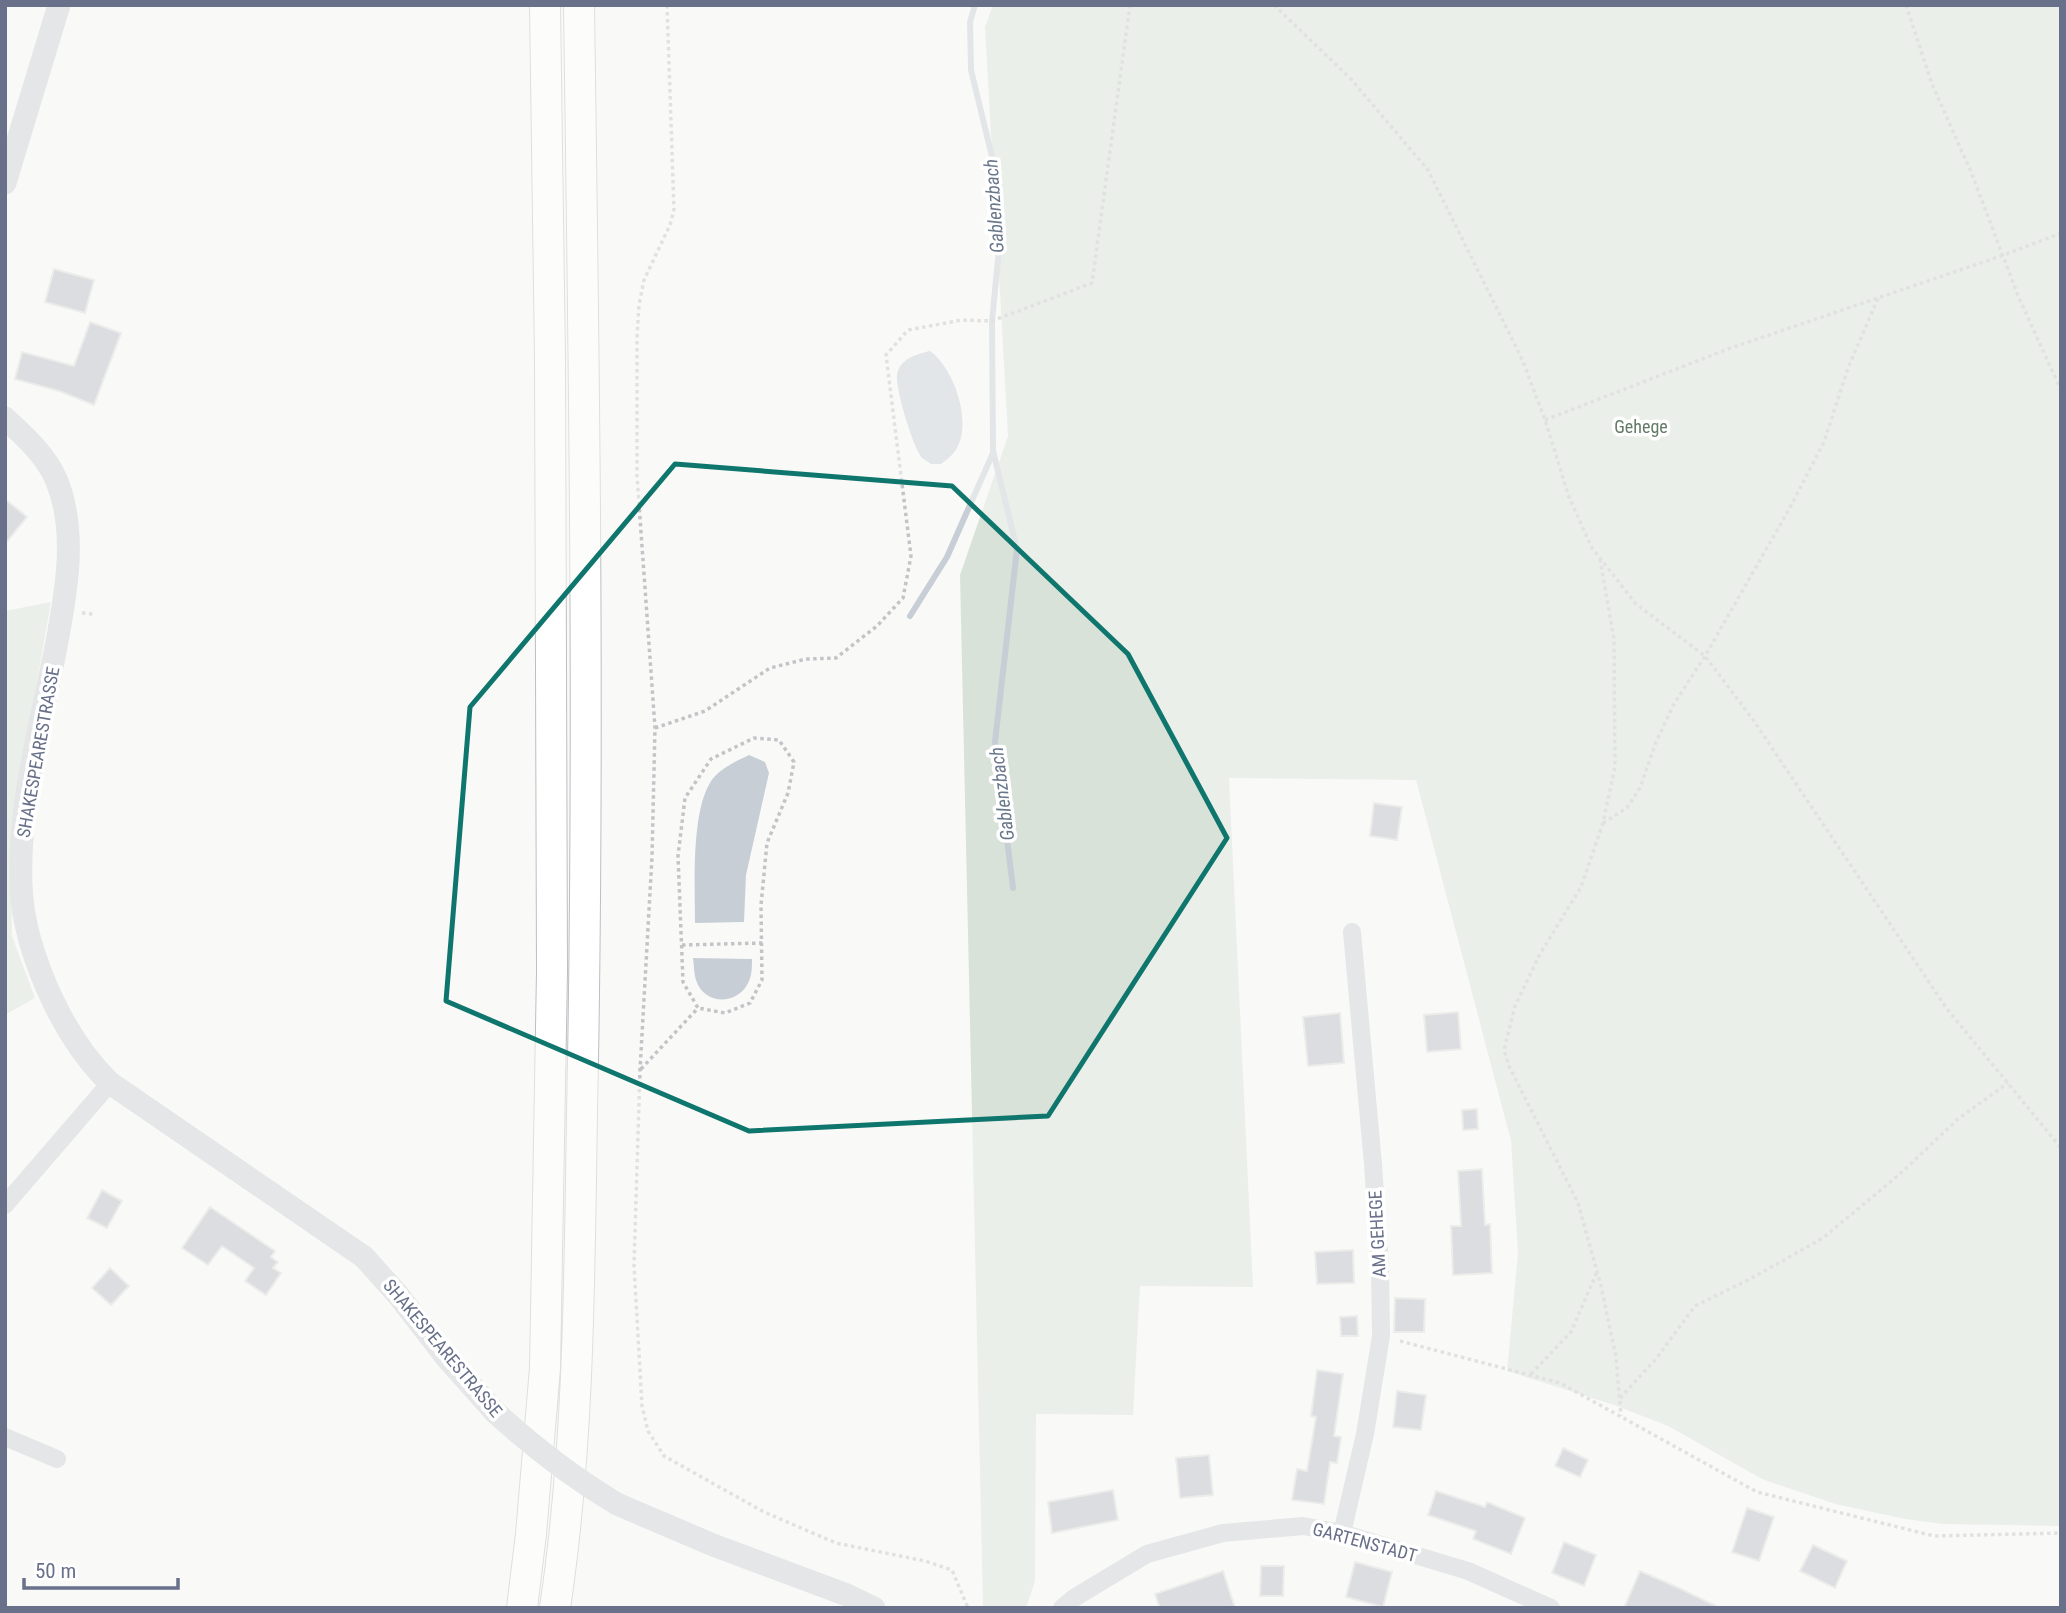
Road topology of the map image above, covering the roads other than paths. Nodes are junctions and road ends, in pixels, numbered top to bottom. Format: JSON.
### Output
{"nodes":[{"id":1,"x":59,"y":5,"type":"edge"},
{"id":2,"x":545,"y":5,"type":"edge"},
{"id":3,"x":579,"y":5,"type":"edge"},
{"id":4,"x":5,"y":183,"type":"edge"},
{"id":5,"x":5,"y":418,"type":"edge"},
{"id":6,"x":1352,"y":932,"type":"dead end"},
{"id":7,"x":110,"y":1083,"type":"junction"},
{"id":8,"x":5,"y":1205,"type":"edge"},
{"id":9,"x":5,"y":1437,"type":"edge"},
{"id":10,"x":57,"y":1459,"type":"dead end"},
{"id":11,"x":1342,"y":1533,"type":"junction"},
{"id":12,"x":522,"y":1608,"type":"edge"},
{"id":13,"x":555,"y":1608,"type":"edge"},
{"id":14,"x":874,"y":1608,"type":"edge"},
{"id":15,"x":1062,"y":1608,"type":"edge"},
{"id":16,"x":1551,"y":1608,"type":"edge"}],
"edges":[{"from":1,"to":4,"type":"street"},
{"from":2,"to":12,"type":"highway"},
{"from":3,"to":13,"type":"highway"},
{"from":5,"to":7,"type":"street","name":"SHAKESPEARESTRASSE"},
{"from":6,"to":11,"type":"street","name":"AM GEHEGE"},
{"from":7,"to":8,"type":"street"},
{"from":7,"to":14,"type":"street","name":"SHAKESPEARESTRASSE","bridge":true},
{"from":9,"to":10,"type":"street"},
{"from":11,"to":15,"type":"street","name":"GARTENSTADT"},
{"from":11,"to":16,"type":"street","name":"GARTENSTADT"}]}
